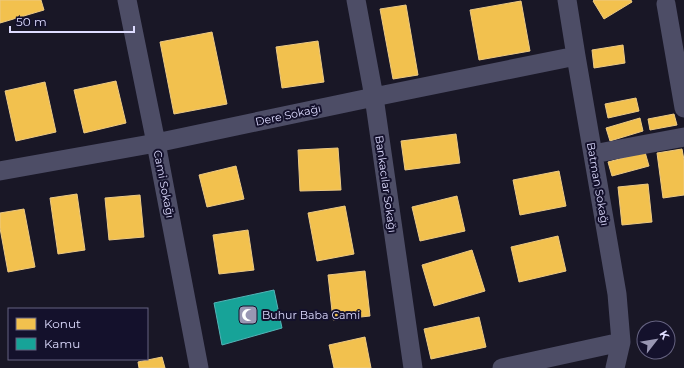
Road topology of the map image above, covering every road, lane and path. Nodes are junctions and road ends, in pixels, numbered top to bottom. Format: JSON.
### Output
{"nodes":[{"id":1,"x":127,"y":0,"type":"edge"},
{"id":2,"x":356,"y":0,"type":"edge"},
{"id":3,"x":568,"y":0,"type":"edge"},
{"id":4,"x":666,"y":4,"type":"dead end"},
{"id":5,"x":576,"y":56,"type":"junction"},
{"id":6,"x":374,"y":97,"type":"junction"},
{"id":7,"x":684,"y":108,"type":"edge"},
{"id":8,"x":684,"y":137,"type":"edge"},
{"id":9,"x":156,"y":143,"type":"junction"},
{"id":10,"x":593,"y":154,"type":"junction"},
{"id":11,"x":0,"y":171,"type":"edge"},
{"id":12,"x":621,"y":342,"type":"junction"},
{"id":13,"x":200,"y":368,"type":"edge"},
{"id":14,"x":413,"y":368,"type":"edge"},
{"id":15,"x":502,"y":368,"type":"edge"},
{"id":16,"x":615,"y":368,"type":"edge"}],
"edges":[{"from":1,"to":9,"type":"street","name":"Cami Sokağı"},
{"from":2,"to":6,"type":"street","name":"Bankacılar Sokağı"},
{"from":3,"to":5,"type":"street","name":"Batman Sokağı"},
{"from":4,"to":7,"type":"street"},
{"from":5,"to":6,"type":"street","name":"Dere Sokağı"},
{"from":5,"to":10,"type":"street","name":"Batman Sokağı"},
{"from":6,"to":9,"type":"street","name":"Dere Sokağı"},
{"from":6,"to":14,"type":"street","name":"Bankacılar Sokağı"},
{"from":8,"to":10,"type":"street"},
{"from":9,"to":11,"type":"street","name":"Dere Sokağı"},
{"from":9,"to":13,"type":"street","name":"Cami Sokağı"},
{"from":10,"to":12,"type":"street","name":"Batman Sokağı"},
{"from":12,"to":15,"type":"street"},
{"from":12,"to":16,"type":"street","name":"Batman Sokağı"}]}
